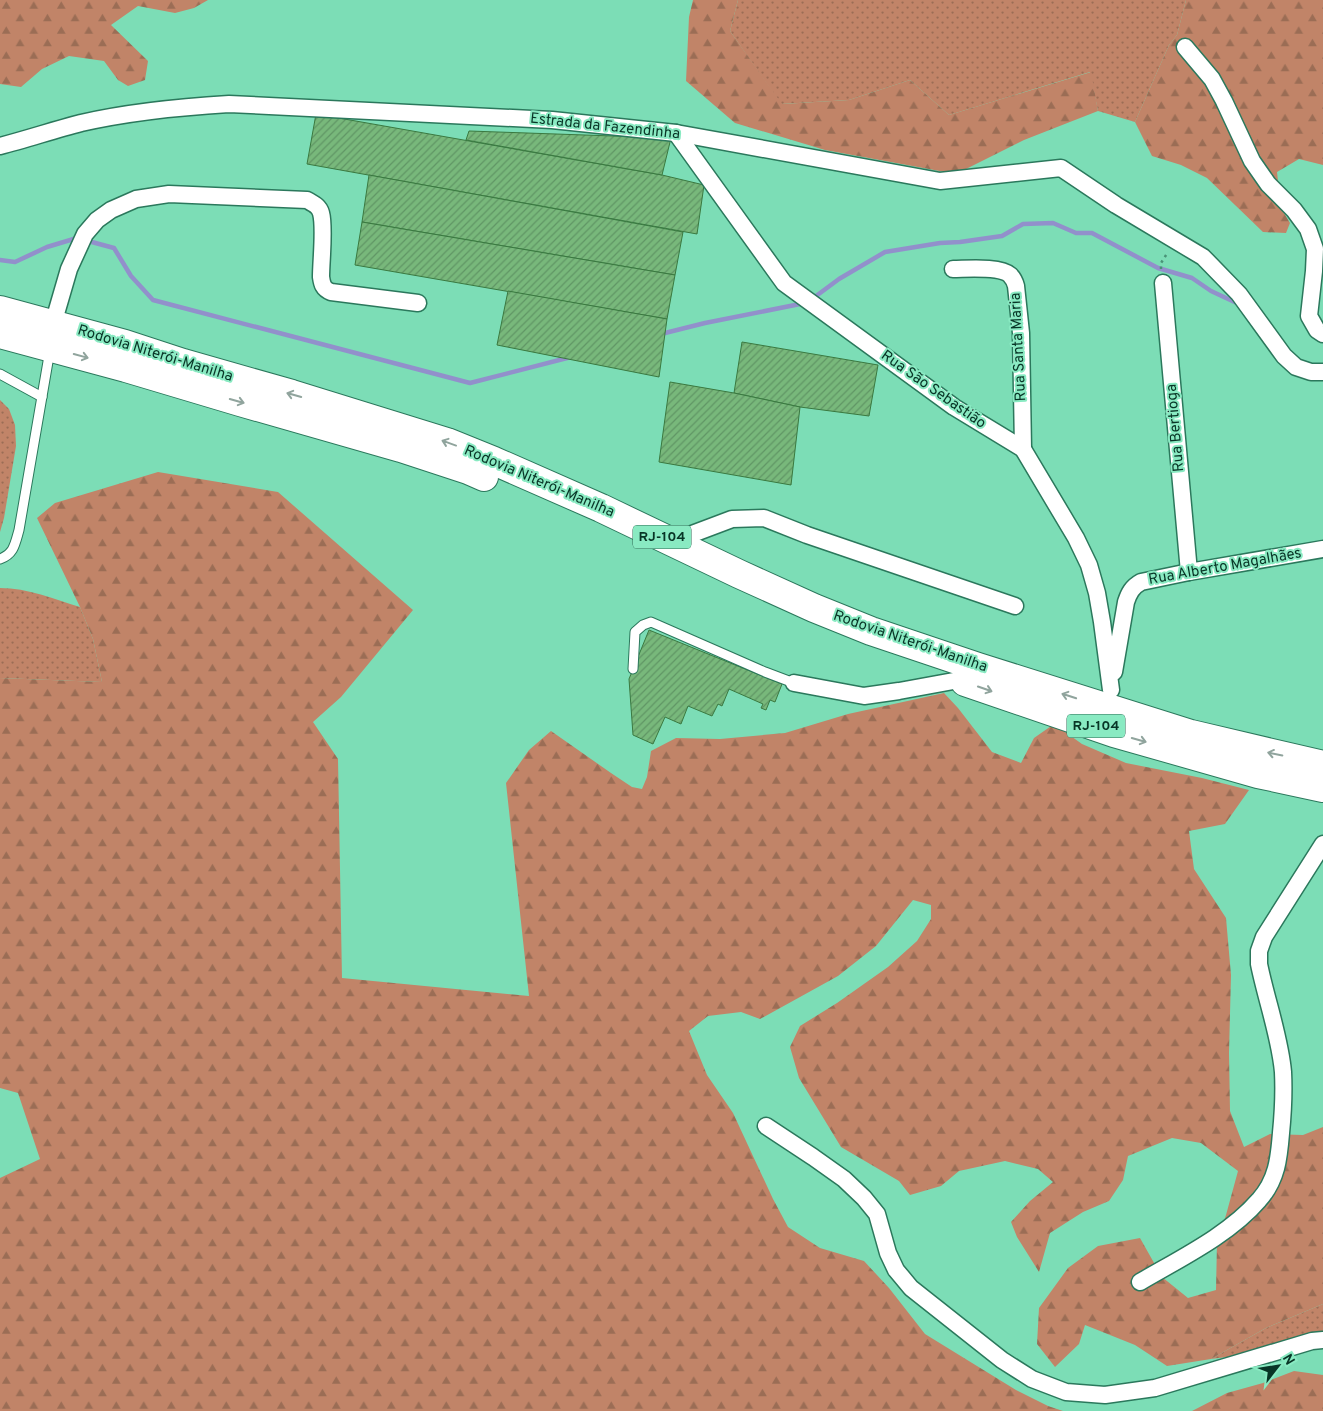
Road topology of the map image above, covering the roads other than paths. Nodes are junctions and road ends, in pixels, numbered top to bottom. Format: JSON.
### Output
{"nodes":[{"id":1,"x":1185,"y":47,"type":"dead end"},
{"id":2,"x":676,"y":133,"type":"junction"},
{"id":3,"x":0,"y":146,"type":"edge"},
{"id":4,"x":953,"y":269,"type":"dead end"},
{"id":5,"x":1163,"y":283,"type":"dead end"},
{"id":6,"x":418,"y":302,"type":"dead end"},
{"id":7,"x":0,"y":310,"type":"edge"},
{"id":8,"x":0,"y":334,"type":"edge"},
{"id":9,"x":1323,"y":334,"type":"edge"},
{"id":10,"x":51,"y":336,"type":"junction"},
{"id":11,"x":1323,"y":372,"type":"edge"},
{"id":12,"x":0,"y":374,"type":"edge"},
{"id":13,"x":42,"y":397,"type":"junction"},
{"id":14,"x":1023,"y":449,"type":"junction"},
{"id":15,"x":671,"y":542,"type":"junction"},
{"id":16,"x":1323,"y":549,"type":"edge"},
{"id":17,"x":0,"y":559,"type":"edge"},
{"id":18,"x":1189,"y":572,"type":"junction"},
{"id":19,"x":1015,"y":606,"type":"dead end"},
{"id":20,"x":633,"y":669,"type":"dead end"},
{"id":21,"x":959,"y":680,"type":"junction"},
{"id":22,"x":794,"y":683,"type":"joint"},
{"id":23,"x":1110,"y":699,"type":"junction"},
{"id":24,"x":1323,"y":765,"type":"edge"},
{"id":25,"x":1323,"y":788,"type":"edge"},
{"id":26,"x":1323,"y":844,"type":"edge"},
{"id":27,"x":766,"y":1126,"type":"dead end"},
{"id":28,"x":1140,"y":1282,"type":"dead end"},
{"id":29,"x":1323,"y":1340,"type":"edge"}],
"edges":[{"from":1,"to":9,"type":"street"},
{"from":2,"to":3,"type":"street","name":"Estrada da Fazendinha"},
{"from":2,"to":11,"type":"street","name":"Estrada da Fazendinha"},
{"from":2,"to":14,"type":"street","name":"Rua São Sebastião"},
{"from":4,"to":14,"type":"street","name":"Rua Santa Maria"},
{"from":5,"to":18,"type":"street","name":"Rua Bertioga"},
{"from":6,"to":10,"type":"street"},
{"from":7,"to":10,"type":"highway","name":"Rodovia Niterói-Manilha","number":"RJ-104"},
{"from":8,"to":10,"type":"highway","name":"Rodovia Niterói-Manilha","number":"RJ-104"},
{"from":10,"to":13,"type":"lane"},
{"from":15,"to":10,"type":"highway","name":"Rodovia Niterói-Manilha","number":"RJ-104","one_way":true},
{"from":10,"to":21,"type":"highway","name":"Rodovia Niterói-Manilha","number":"RJ-104","one_way":true},
{"from":12,"to":13,"type":"lane"},
{"from":13,"to":17,"type":"lane"},
{"from":14,"to":23,"type":"street","name":"Rua São Sebastião"},
{"from":15,"to":19,"type":"street"},
{"from":23,"to":15,"type":"highway","name":"Rodovia Niterói-Manilha","number":"RJ-104","one_way":true},
{"from":16,"to":18,"type":"street","name":"Rua Alberto Magalhães"},
{"from":18,"to":23,"type":"street","name":"Rua Alberto Magalhães"},
{"from":20,"to":22,"type":"lane"},
{"from":21,"to":22,"type":"street"},
{"from":21,"to":25,"type":"highway","name":"Rodovia Niterói-Manilha","number":"RJ-104","one_way":true},
{"from":24,"to":23,"type":"highway","name":"Rodovia Niterói-Manilha","number":"RJ-104","one_way":true},
{"from":26,"to":28,"type":"street"},
{"from":27,"to":29,"type":"street"}]}
